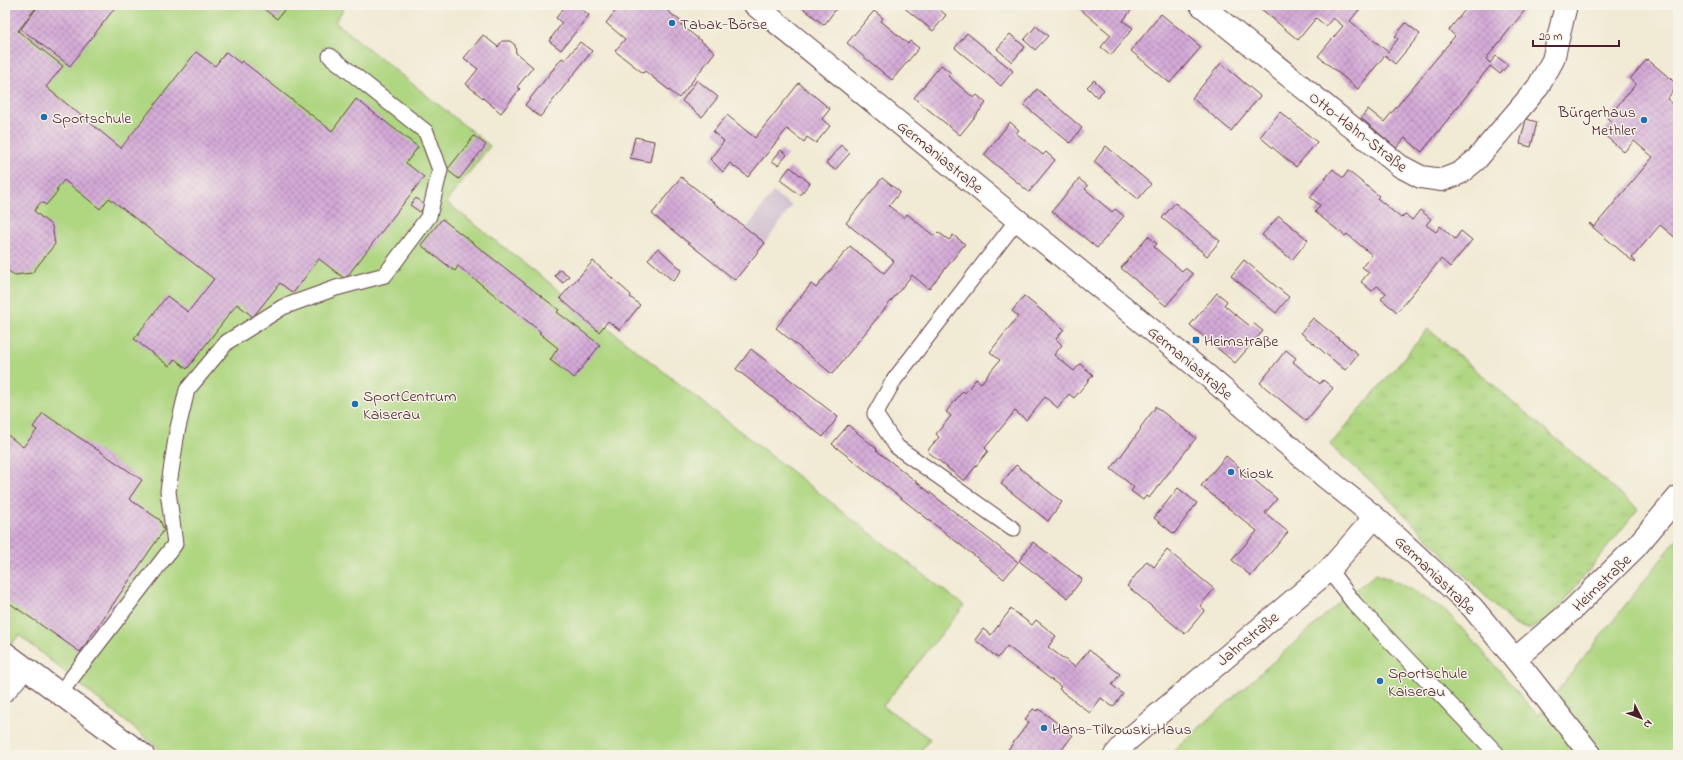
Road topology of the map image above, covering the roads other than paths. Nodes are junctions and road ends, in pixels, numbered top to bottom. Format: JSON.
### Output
{"nodes":[{"id":1,"x":755,"y":5,"type":"edge"},
{"id":2,"x":1201,"y":5,"type":"edge"},
{"id":3,"x":1566,"y":5,"type":"edge"},
{"id":4,"x":330,"y":56,"type":"dead end"},
{"id":5,"x":1018,"y":219,"type":"junction"},
{"id":6,"x":1678,"y":496,"type":"edge"},
{"id":7,"x":1375,"y":517,"type":"junction"},
{"id":8,"x":1013,"y":529,"type":"dead end"},
{"id":9,"x":1329,"y":570,"type":"junction"},
{"id":10,"x":5,"y":653,"type":"edge"},
{"id":11,"x":1515,"y":659,"type":"junction"},
{"id":12,"x":24,"y":668,"type":"junction"},
{"id":13,"x":5,"y":690,"type":"edge"},
{"id":14,"x":60,"y":693,"type":"junction"},
{"id":15,"x":143,"y":755,"type":"edge"},
{"id":16,"x":1115,"y":755,"type":"edge"},
{"id":17,"x":1498,"y":755,"type":"edge"},
{"id":18,"x":1591,"y":755,"type":"edge"}],
"edges":[{"from":1,"to":5,"type":"street","name":"Germaniastraße"},
{"from":2,"to":3,"type":"street","name":"Otto-Hahn-Straße"},
{"from":4,"to":14,"type":"lane"},
{"from":5,"to":7,"type":"street","name":"Germaniastraße"},
{"from":5,"to":8,"type":"lane"},
{"from":6,"to":11,"type":"street","name":"Heimstraße"},
{"from":7,"to":9,"type":"street","name":"Jahnstraße"},
{"from":7,"to":11,"type":"street","name":"Germaniastraße"},
{"from":9,"to":16,"type":"street","name":"Jahnstraße"},
{"from":9,"to":17,"type":"lane"},
{"from":10,"to":12,"type":"street"},
{"from":11,"to":18,"type":"street","name":"Germaniastraße"},
{"from":12,"to":13,"type":"street"},
{"from":12,"to":14,"type":"street"},
{"from":14,"to":15,"type":"street"}]}
